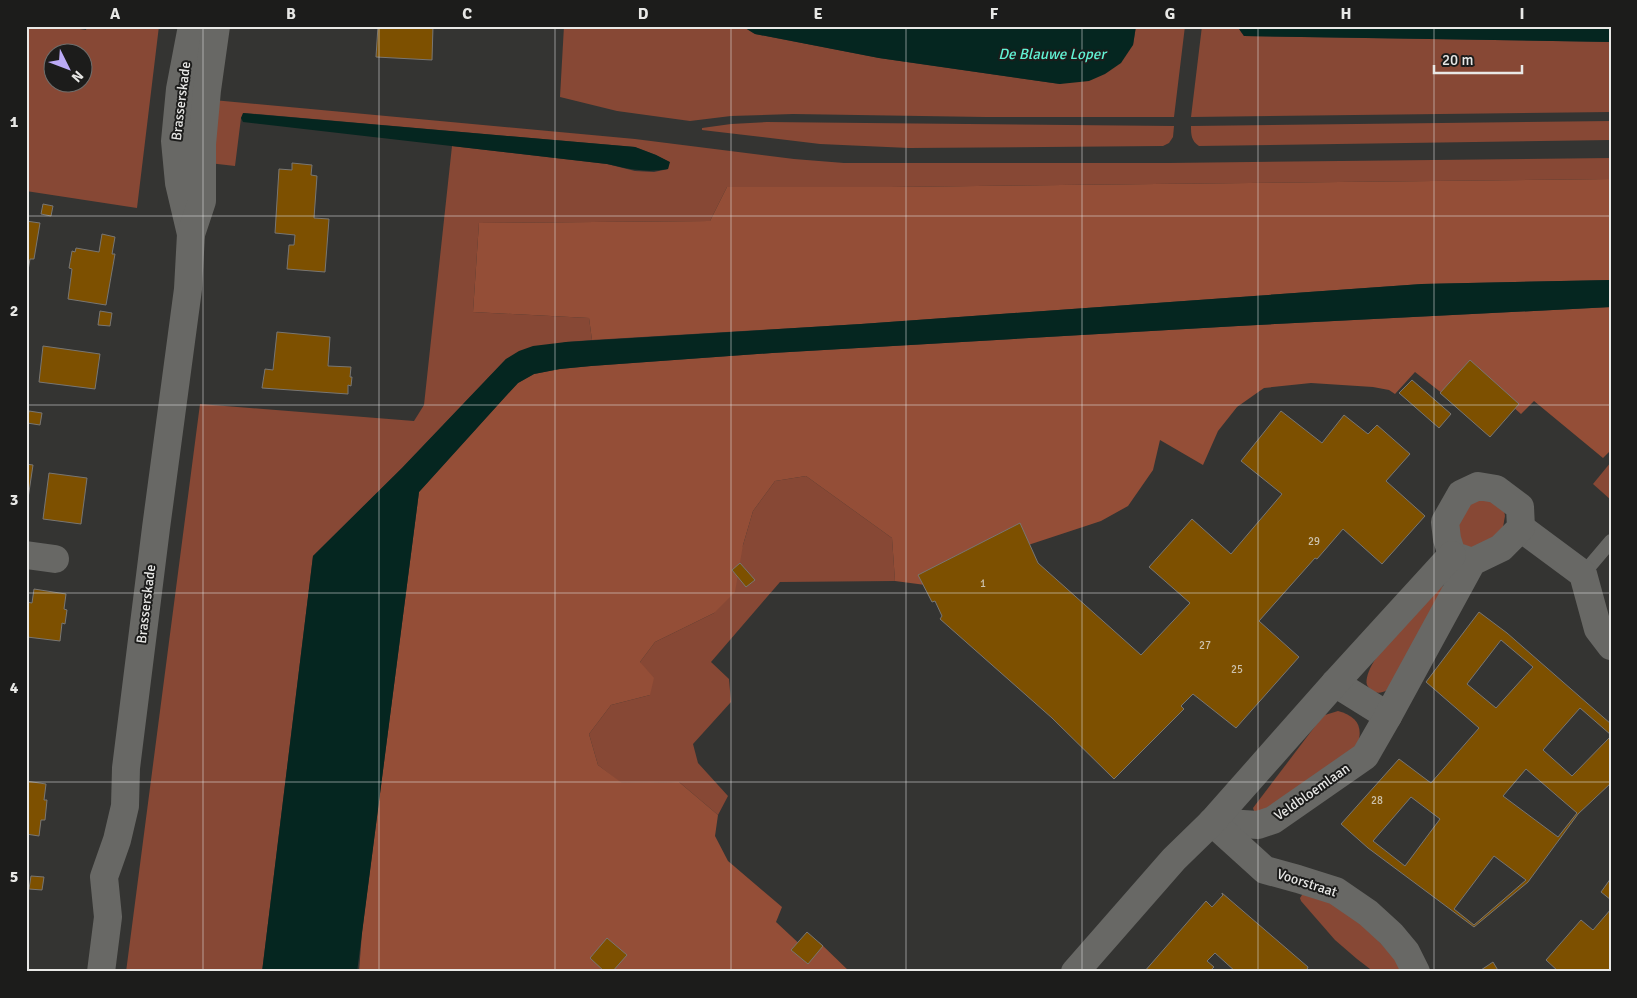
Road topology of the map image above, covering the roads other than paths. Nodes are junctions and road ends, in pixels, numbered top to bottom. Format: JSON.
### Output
{"nodes":[{"id":1,"x":192,"y":26,"type":"edge"},
{"id":2,"x":216,"y":26,"type":"edge"},
{"id":3,"x":191,"y":234,"type":"junction"},
{"id":4,"x":1521,"y":528,"type":"junction"},
{"id":5,"x":1611,"y":541,"type":"edge"},
{"id":6,"x":26,"y":555,"type":"edge"},
{"id":7,"x":1462,"y":558,"type":"junction"},
{"id":8,"x":55,"y":559,"type":"dead end"},
{"id":9,"x":1583,"y":574,"type":"junction"},
{"id":10,"x":1611,"y":646,"type":"edge"},
{"id":11,"x":1335,"y":682,"type":"junction"},
{"id":12,"x":1388,"y":716,"type":"junction"},
{"id":13,"x":1212,"y":822,"type":"junction"},
{"id":14,"x":100,"y":972,"type":"edge"},
{"id":15,"x":1075,"y":972,"type":"edge"},
{"id":16,"x":1416,"y":972,"type":"edge"}],
"edges":[{"from":1,"to":3,"type":"street","name":"Brasserskade"},
{"from":2,"to":3,"type":"street","name":"Brasserskade"},
{"from":3,"to":14,"type":"street","name":"Brasserskade"},
{"from":4,"to":7,"type":"street"},
{"from":4,"to":7,"type":"street"},
{"from":4,"to":9,"type":"street"},
{"from":5,"to":9,"type":"lane"},
{"from":6,"to":8,"type":"street"},
{"from":7,"to":11,"type":"street"},
{"from":7,"to":12,"type":"street","name":"Veldbloemlaan"},
{"from":9,"to":10,"type":"street"},
{"from":11,"to":12,"type":"street"},
{"from":11,"to":13,"type":"street"},
{"from":12,"to":13,"type":"street","name":"Veldbloemlaan"},
{"from":13,"to":15,"type":"street"},
{"from":13,"to":16,"type":"street","name":"Voorstraat"}]}
